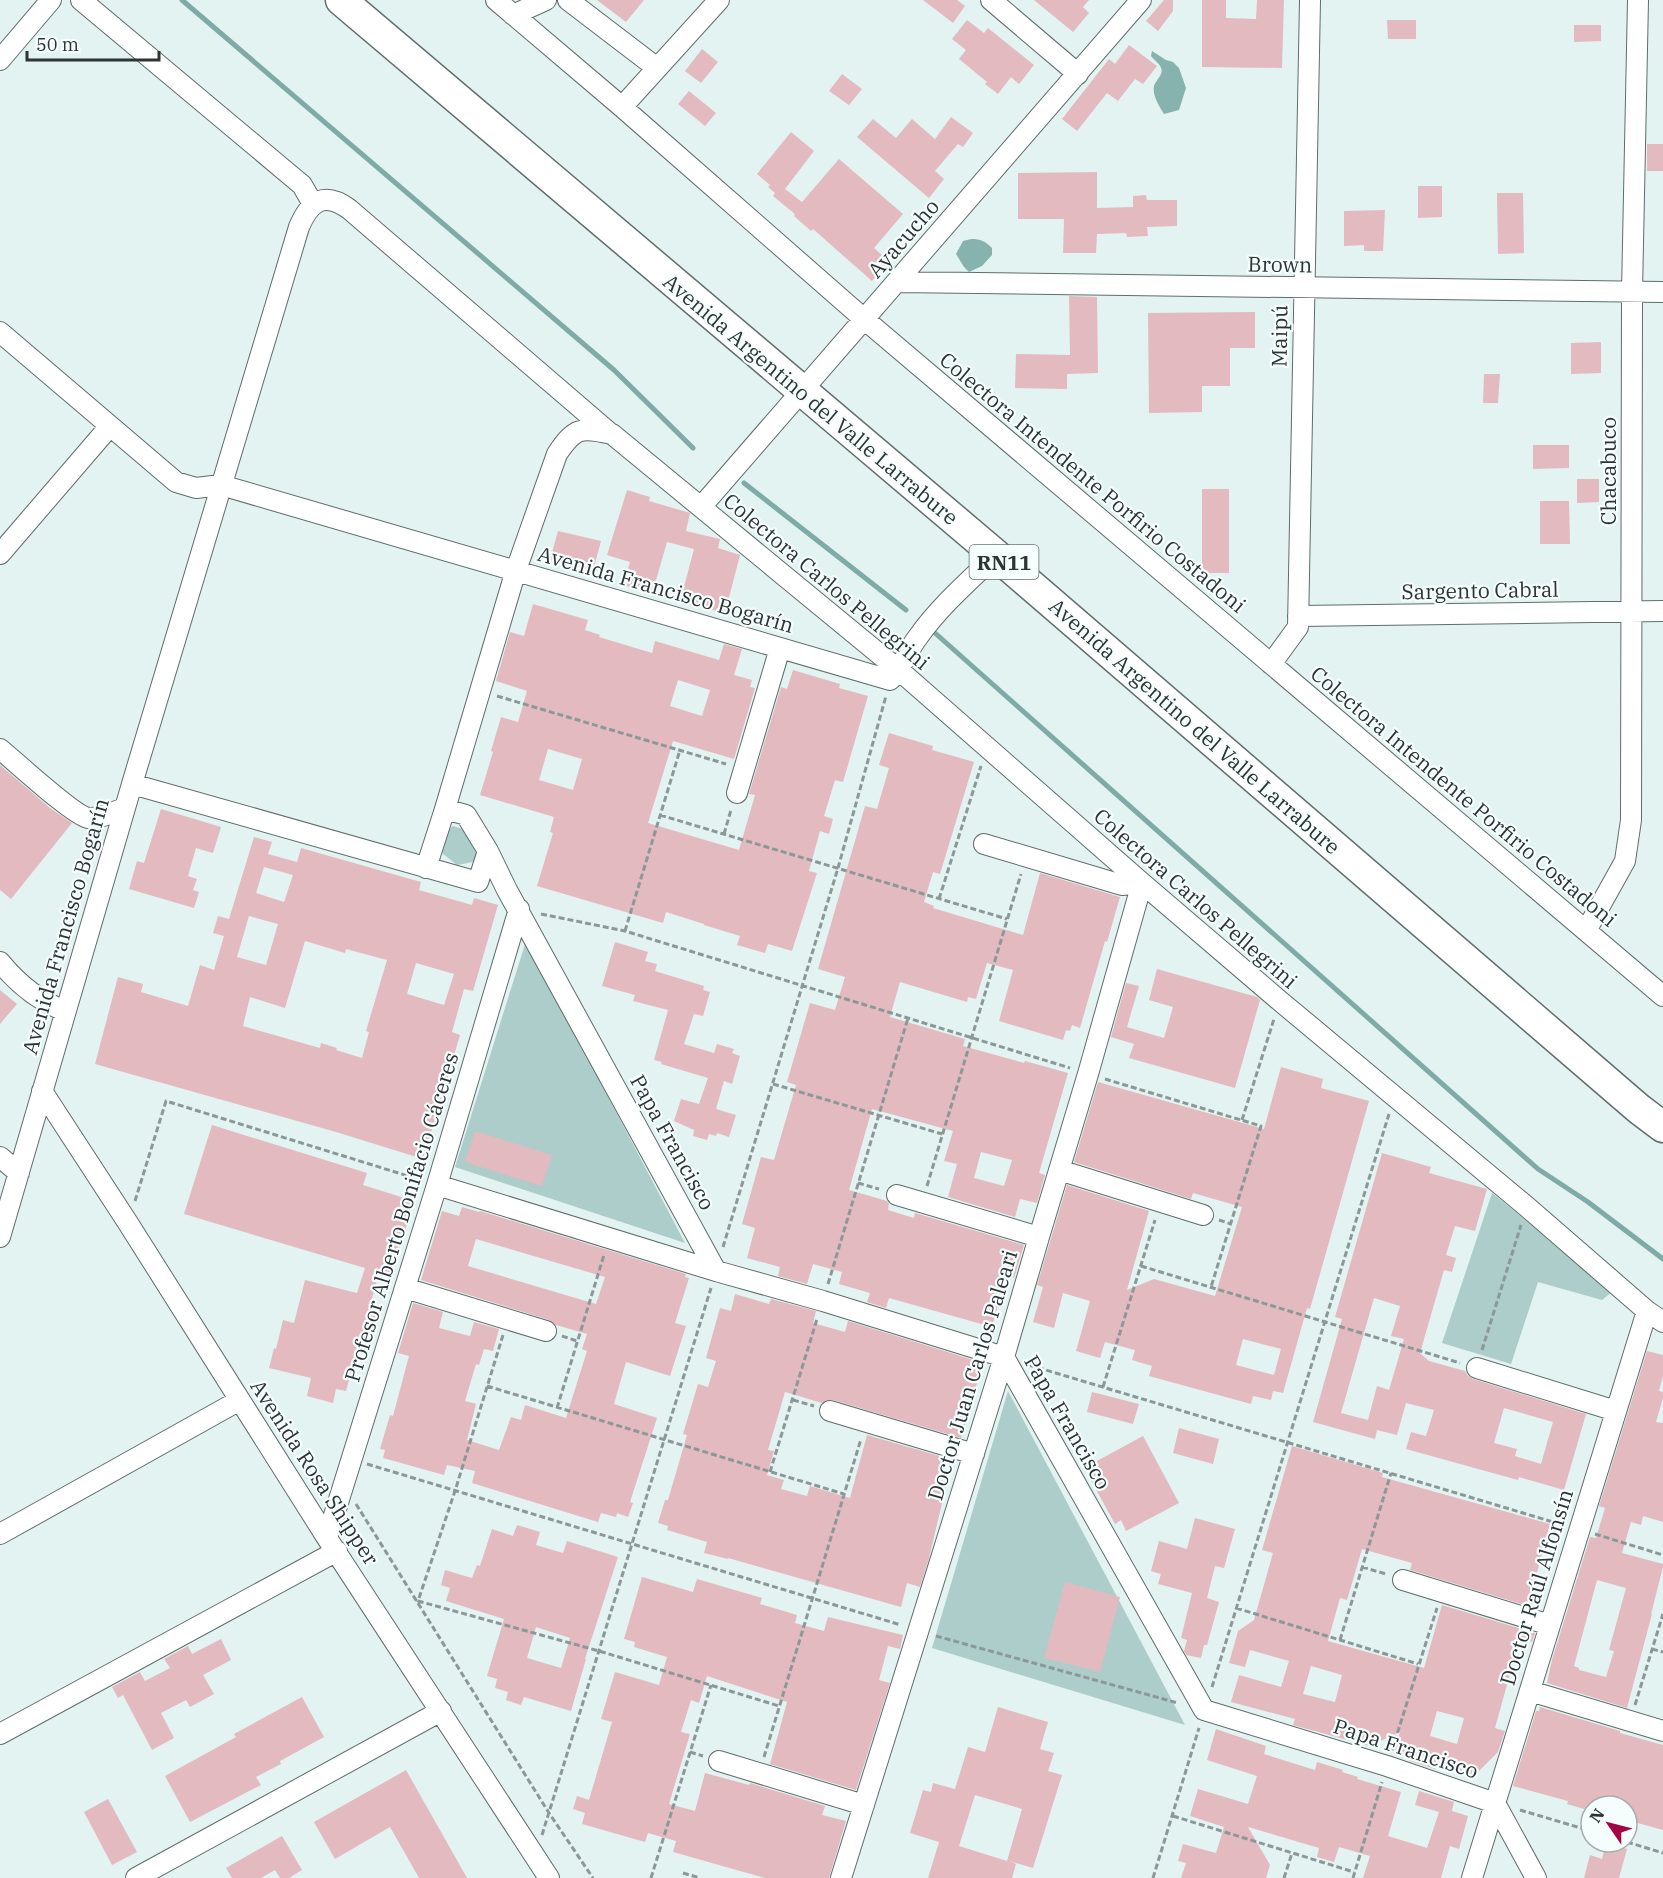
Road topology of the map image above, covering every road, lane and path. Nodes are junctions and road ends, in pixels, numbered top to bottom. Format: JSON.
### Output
{"nodes":[{"id":1,"x":51,"y":0,"type":"edge"},
{"id":2,"x":81,"y":0,"type":"edge"},
{"id":3,"x":341,"y":0,"type":"edge"},
{"id":4,"x":496,"y":0,"type":"edge"},
{"id":5,"x":546,"y":0,"type":"edge"},
{"id":6,"x":568,"y":0,"type":"edge"},
{"id":7,"x":719,"y":0,"type":"edge"},
{"id":8,"x":991,"y":0,"type":"edge"},
{"id":9,"x":1141,"y":0,"type":"edge"},
{"id":10,"x":1310,"y":0,"type":"edge"},
{"id":11,"x":1638,"y":0,"type":"edge"},
{"id":12,"x":513,"y":15,"type":"junction"},
{"id":13,"x":0,"y":60,"type":"edge"},
{"id":14,"x":657,"y":68,"type":"junction"},
{"id":15,"x":1078,"y":74,"type":"junction"},
{"id":16,"x":622,"y":106,"type":"junction"},
{"id":17,"x":313,"y":204,"type":"junction"},
{"id":18,"x":897,"y":282,"type":"junction"},
{"id":19,"x":1304,"y":288,"type":"junction"},
{"id":20,"x":1632,"y":292,"type":"junction"},
{"id":21,"x":1663,"y":292,"type":"edge"},
{"id":22,"x":864,"y":319,"type":"junction"},
{"id":23,"x":0,"y":332,"type":"edge"},
{"id":24,"x":802,"y":390,"type":"junction"},
{"id":25,"x":110,"y":426,"type":"junction"},
{"id":26,"x":612,"y":435,"type":"junction"},
{"id":27,"x":221,"y":485,"type":"junction"},
{"id":28,"x":701,"y":507,"type":"junction"},
{"id":29,"x":0,"y":554,"type":"edge"},
{"id":30,"x":996,"y":555,"type":"junction"},
{"id":31,"x":516,"y":570,"type":"junction"},
{"id":32,"x":1663,"y":611,"type":"edge"},
{"id":33,"x":1632,"y":612,"type":"junction"},
{"id":34,"x":1298,"y":616,"type":"junction"},
{"id":35,"x":780,"y":648,"type":"junction"},
{"id":36,"x":1271,"y":664,"type":"junction"},
{"id":37,"x":895,"y":675,"type":"junction"},
{"id":38,"x":480,"y":691,"type":"junction"},
{"id":39,"x":987,"y":747,"type":"junction"},
{"id":40,"x":0,"y":749,"type":"edge"},
{"id":41,"x":680,"y":750,"type":"junction"},
{"id":42,"x":744,"y":769,"type":"junction"},
{"id":43,"x":132,"y":784,"type":"junction"},
{"id":44,"x":737,"y":792,"type":"joint"},
{"id":45,"x":124,"y":808,"type":"junction"},
{"id":46,"x":445,"y":809,"type":"junction"},
{"id":47,"x":660,"y":815,"type":"junction"},
{"id":48,"x":724,"y":834,"type":"junction"},
{"id":49,"x":984,"y":844,"type":"dead end"},
{"id":50,"x":488,"y":851,"type":"junction"},
{"id":51,"x":1026,"y":856,"type":"junction"},
{"id":52,"x":426,"y":868,"type":"junction"},
{"id":53,"x":838,"y":868,"type":"junction"},
{"id":54,"x":478,"y":882,"type":"junction"},
{"id":55,"x":1142,"y":883,"type":"junction"},
{"id":56,"x":507,"y":890,"type":"junction"},
{"id":57,"x":939,"y":899,"type":"junction"},
{"id":58,"x":519,"y":909,"type":"junction"},
{"id":59,"x":1007,"y":919,"type":"junction"},
{"id":60,"x":625,"y":931,"type":"junction"},
{"id":61,"x":1586,"y":931,"type":"junction"},
{"id":62,"x":0,"y":962,"type":"edge"},
{"id":63,"x":802,"y":986,"type":"junction"},
{"id":64,"x":1663,"y":996,"type":"edge"},
{"id":65,"x":1280,"y":1001,"type":"junction"},
{"id":66,"x":66,"y":1011,"type":"junction"},
{"id":67,"x":908,"y":1018,"type":"junction"},
{"id":68,"x":971,"y":1037,"type":"junction"},
{"id":69,"x":1088,"y":1074,"type":"junction"},
{"id":70,"x":773,"y":1083,"type":"junction"},
{"id":71,"x":42,"y":1091,"type":"junction"},
{"id":72,"x":1394,"y":1096,"type":"junction"},
{"id":73,"x":879,"y":1115,"type":"junction"},
{"id":74,"x":1242,"y":1120,"type":"junction"},
{"id":75,"x":1663,"y":1127,"type":"edge"},
{"id":76,"x":942,"y":1134,"type":"junction"},
{"id":77,"x":0,"y":1157,"type":"edge"},
{"id":78,"x":1059,"y":1170,"type":"junction"},
{"id":79,"x":19,"y":1173,"type":"junction"},
{"id":80,"x":437,"y":1185,"type":"junction"},
{"id":81,"x":897,"y":1195,"type":"joint"},
{"id":82,"x":922,"y":1202,"type":"junction"},
{"id":83,"x":1161,"y":1202,"type":"junction"},
{"id":84,"x":1526,"y":1206,"type":"junction"},
{"id":85,"x":1203,"y":1215,"type":"dead end"},
{"id":86,"x":128,"y":1222,"type":"junction"},
{"id":87,"x":0,"y":1237,"type":"edge"},
{"id":88,"x":1039,"y":1237,"type":"junction"},
{"id":89,"x":609,"y":1238,"type":"junction"},
{"id":90,"x":1141,"y":1266,"type":"junction"},
{"id":91,"x":716,"y":1271,"type":"junction"},
{"id":92,"x":1212,"y":1287,"type":"junction"},
{"id":93,"x":405,"y":1288,"type":"junction"},
{"id":94,"x":1647,"y":1311,"type":"junction"},
{"id":95,"x":508,"y":1319,"type":"junction"},
{"id":96,"x":1324,"y":1322,"type":"junction"},
{"id":97,"x":1663,"y":1322,"type":"edge"},
{"id":98,"x":546,"y":1331,"type":"dead end"},
{"id":99,"x":1004,"y":1358,"type":"junction"},
{"id":100,"x":1477,"y":1368,"type":"junction"},
{"id":101,"x":487,"y":1386,"type":"junction"},
{"id":102,"x":1103,"y":1387,"type":"junction"},
{"id":103,"x":240,"y":1400,"type":"junction"},
{"id":104,"x":793,"y":1400,"type":"dead end"},
{"id":105,"x":557,"y":1408,"type":"junction"},
{"id":106,"x":830,"y":1411,"type":"dead end"},
{"id":107,"x":1616,"y":1411,"type":"junction"},
{"id":108,"x":866,"y":1422,"type":"junction"},
{"id":109,"x":663,"y":1440,"type":"junction"},
{"id":110,"x":1287,"y":1442,"type":"junction"},
{"id":111,"x":974,"y":1454,"type":"junction"},
{"id":112,"x":351,"y":1459,"type":"junction"},
{"id":113,"x":770,"y":1472,"type":"junction"},
{"id":114,"x":1391,"y":1473,"type":"junction"},
{"id":115,"x":343,"y":1485,"type":"junction"},
{"id":116,"x":455,"y":1491,"type":"junction"},
{"id":117,"x":844,"y":1494,"type":"junction"},
{"id":118,"x":1579,"y":1530,"type":"junction"},
{"id":119,"x":0,"y":1534,"type":"edge"},
{"id":120,"x":332,"y":1544,"type":"junction"},
{"id":121,"x":632,"y":1544,"type":"junction"},
{"id":122,"x":1663,"y":1555,"type":"edge"},
{"id":123,"x":1362,"y":1567,"type":"junction"},
{"id":124,"x":1403,"y":1580,"type":"joint"},
{"id":125,"x":1442,"y":1592,"type":"junction"},
{"id":126,"x":812,"y":1598,"type":"junction"},
{"id":127,"x":418,"y":1601,"type":"junction"},
{"id":128,"x":1236,"y":1608,"type":"junction"},
{"id":129,"x":1663,"y":1614,"type":"edge"},
{"id":130,"x":1550,"y":1624,"type":"junction"},
{"id":131,"x":919,"y":1631,"type":"junction"},
{"id":132,"x":1340,"y":1640,"type":"junction"},
{"id":133,"x":1652,"y":1649,"type":"junction"},
{"id":134,"x":599,"y":1651,"type":"junction"},
{"id":135,"x":1663,"y":1652,"type":"edge"},
{"id":136,"x":711,"y":1685,"type":"junction"},
{"id":137,"x":1530,"y":1691,"type":"junction"},
{"id":138,"x":779,"y":1706,"type":"junction"},
{"id":139,"x":1204,"y":1710,"type":"junction"},
{"id":140,"x":441,"y":1711,"type":"junction"},
{"id":141,"x":1630,"y":1721,"type":"junction"},
{"id":142,"x":1663,"y":1731,"type":"edge"},
{"id":143,"x":0,"y":1734,"type":"edge"},
{"id":144,"x":719,"y":1761,"type":"dead end"},
{"id":145,"x":759,"y":1773,"type":"junction"},
{"id":146,"x":1495,"y":1803,"type":"junction"},
{"id":147,"x":864,"y":1805,"type":"junction"},
{"id":148,"x":549,"y":1813,"type":"junction"},
{"id":149,"x":1172,"y":1816,"type":"junction"},
{"id":150,"x":1579,"y":1828,"type":"edge"},
{"id":151,"x":1639,"y":1846,"type":"edge"},
{"id":152,"x":1292,"y":1853,"type":"junction"},
{"id":153,"x":1663,"y":1853,"type":"edge"},
{"id":154,"x":536,"y":1857,"type":"junction"},
{"id":155,"x":683,"y":1873,"type":"dead end"},
{"id":156,"x":136,"y":1878,"type":"edge"},
{"id":157,"x":549,"y":1878,"type":"edge"},
{"id":158,"x":593,"y":1878,"type":"edge"},
{"id":159,"x":651,"y":1878,"type":"edge"},
{"id":160,"x":700,"y":1878,"type":"edge"},
{"id":161,"x":841,"y":1878,"type":"edge"},
{"id":162,"x":1153,"y":1878,"type":"edge"},
{"id":163,"x":1284,"y":1878,"type":"edge"},
{"id":164,"x":1353,"y":1878,"type":"edge"},
{"id":165,"x":1472,"y":1878,"type":"edge"},
{"id":166,"x":1536,"y":1878,"type":"edge"}],
"edges":[{"from":1,"to":13,"type":"street"},
{"from":2,"to":17,"type":"street"},
{"from":3,"to":24,"type":"highway","name":"Avenida Argentino del Valle Larrabure","number":"RN11"},
{"from":4,"to":12,"type":"street","name":"Colectora Intendente Porfirio Costadoni"},
{"from":5,"to":12,"type":"street"},
{"from":6,"to":14,"type":"street"},
{"from":7,"to":14,"type":"street"},
{"from":8,"to":15,"type":"street"},
{"from":9,"to":15,"type":"street","name":"Ayacucho"},
{"from":10,"to":19,"type":"street","name":"Maipú"},
{"from":11,"to":20,"type":"street","name":"Chacabuco"},
{"from":12,"to":16,"type":"street","name":"Colectora Intendente Porfirio Costadoni"},
{"from":14,"to":16,"type":"street"},
{"from":15,"to":18,"type":"street","name":"Ayacucho"},
{"from":16,"to":22,"type":"street","name":"Colectora Intendente Porfirio Costadoni"},
{"from":17,"to":26,"type":"street","name":"Colectora Carlos Pellegrini"},
{"from":17,"to":27,"type":"street"},
{"from":18,"to":19,"type":"street","name":"Brown"},
{"from":18,"to":22,"type":"street","name":"Ayacucho"},
{"from":19,"to":20,"type":"street","name":"Brown"},
{"from":19,"to":34,"type":"street","name":"Maipú"},
{"from":20,"to":21,"type":"street","name":"Brown"},
{"from":20,"to":33,"type":"street","name":"Chacabuco"},
{"from":22,"to":24,"type":"street","name":"Ayacucho"},
{"from":22,"to":36,"type":"street","name":"Colectora Intendente Porfirio Costadoni"},
{"from":23,"to":25,"type":"street"},
{"from":24,"to":28,"type":"street","name":"Ayacucho"},
{"from":24,"to":30,"type":"highway","name":"Avenida Argentino del Valle Larrabure","number":"RN11"},
{"from":25,"to":27,"type":"street"},
{"from":25,"to":29,"type":"street"},
{"from":26,"to":28,"type":"street","name":"Colectora Carlos Pellegrini"},
{"from":26,"to":31,"type":"street"},
{"from":27,"to":31,"type":"street"},
{"from":27,"to":43,"type":"street"},
{"from":28,"to":37,"type":"street","name":"Colectora Carlos Pellegrini"},
{"from":30,"to":37,"type":"street"},
{"from":30,"to":75,"type":"highway","name":"Avenida Argentino del Valle Larrabure","number":"RN11"},
{"from":31,"to":35,"type":"street","name":"Avenida Francisco Bogarín"},
{"from":31,"to":38,"type":"street","name":"Avenida Francisco Bogarín"},
{"from":32,"to":33,"type":"street","name":"Sargento Cabral"},
{"from":33,"to":34,"type":"street","name":"Sargento Cabral"},
{"from":33,"to":61,"type":"street","name":"Chacabuco"},
{"from":34,"to":36,"type":"street","name":"Maipú"},
{"from":35,"to":37,"type":"street","name":"Avenida Francisco Bogarín"},
{"from":35,"to":42,"type":"street"},
{"from":36,"to":61,"type":"street","name":"Colectora Intendente Porfirio Costadoni"},
{"from":37,"to":39,"type":"street","name":"Colectora Carlos Pellegrini"},
{"from":37,"to":53,"type":"path"},
{"from":38,"to":41,"type":"path"},
{"from":38,"to":46,"type":"street","name":"Avenida Francisco Bogarín"},
{"from":39,"to":55,"type":"street","name":"Colectora Carlos Pellegrini"},
{"from":39,"to":57,"type":"path"},
{"from":40,"to":45,"type":"street"},
{"from":41,"to":42,"type":"path"},
{"from":41,"to":47,"type":"path"},
{"from":42,"to":44,"type":"street"},
{"from":43,"to":45,"type":"street","name":"Avenida Francisco Bogarín"},
{"from":43,"to":52,"type":"street","name":"Avenida Francisco Bogarín"},
{"from":44,"to":48,"type":"path"},
{"from":45,"to":66,"type":"street","name":"Avenida Francisco Bogarín"},
{"from":46,"to":50,"type":"street","name":"Papa Francisco"},
{"from":46,"to":52,"type":"street","name":"Avenida Francisco Bogarín"},
{"from":47,"to":48,"type":"path"},
{"from":47,"to":60,"type":"path"},
{"from":48,"to":53,"type":"path"},
{"from":49,"to":51,"type":"street"},
{"from":50,"to":54,"type":"street"},
{"from":50,"to":56,"type":"street","name":"Papa Francisco"},
{"from":51,"to":55,"type":"street"},
{"from":51,"to":59,"type":"path"},
{"from":52,"to":54,"type":"street","name":"Avenida Francisco Bogarín"},
{"from":53,"to":57,"type":"path"},
{"from":53,"to":63,"type":"path"},
{"from":54,"to":56,"type":"street"},
{"from":55,"to":65,"type":"street","name":"Colectora Carlos Pellegrini"},
{"from":55,"to":69,"type":"street","name":"Doctor Juan Carlos Paleari"},
{"from":56,"to":58,"type":"street","name":"Papa Francisco"},
{"from":57,"to":59,"type":"path"},
{"from":58,"to":60,"type":"path"},
{"from":58,"to":80,"type":"street","name":"Profesor Alberto Bonifacio Cáceres"},
{"from":58,"to":91,"type":"street","name":"Papa Francisco"},
{"from":59,"to":68,"type":"path"},
{"from":60,"to":63,"type":"path"},
{"from":61,"to":64,"type":"street","name":"Colectora Intendente Porfirio Costadoni"},
{"from":62,"to":66,"type":"street"},
{"from":63,"to":67,"type":"path"},
{"from":63,"to":70,"type":"path"},
{"from":65,"to":72,"type":"street","name":"Colectora Carlos Pellegrini"},
{"from":65,"to":74,"type":"path"},
{"from":66,"to":71,"type":"street","name":"Avenida Francisco Bogarín"},
{"from":67,"to":68,"type":"path"},
{"from":67,"to":73,"type":"path"},
{"from":68,"to":69,"type":"path"},
{"from":68,"to":76,"type":"path"},
{"from":69,"to":74,"type":"path"},
{"from":69,"to":78,"type":"street","name":"Doctor Juan Carlos Paleari"},
{"from":70,"to":73,"type":"path"},
{"from":70,"to":91,"type":"path"},
{"from":71,"to":79,"type":"street","name":"Avenida Francisco Bogarín"},
{"from":71,"to":86,"type":"street","name":"Avenida Rosa Shipper"},
{"from":72,"to":84,"type":"street","name":"Colectora Carlos Pellegrini"},
{"from":72,"to":96,"type":"path"},
{"from":73,"to":76,"type":"path"},
{"from":73,"to":81,"type":"path"},
{"from":74,"to":92,"type":"path"},
{"from":76,"to":82,"type":"path"},
{"from":77,"to":79,"type":"street"},
{"from":78,"to":83,"type":"street"},
{"from":78,"to":88,"type":"street","name":"Doctor Juan Carlos Paleari"},
{"from":79,"to":87,"type":"street","name":"Avenida Francisco Bogarín"},
{"from":80,"to":86,"type":"path"},
{"from":80,"to":89,"type":"street"},
{"from":80,"to":93,"type":"street","name":"Profesor Alberto Bonifacio Cáceres"},
{"from":81,"to":82,"type":"street"},
{"from":82,"to":88,"type":"street"},
{"from":83,"to":85,"type":"street"},
{"from":83,"to":90,"type":"path"},
{"from":84,"to":94,"type":"street","name":"Colectora Carlos Pellegrini"},
{"from":84,"to":100,"type":"path"},
{"from":86,"to":103,"type":"street","name":"Avenida Rosa Shipper"},
{"from":88,"to":99,"type":"street","name":"Doctor Juan Carlos Paleari"},
{"from":89,"to":91,"type":"street"},
{"from":89,"to":105,"type":"path"},
{"from":90,"to":92,"type":"path"},
{"from":90,"to":102,"type":"path"},
{"from":91,"to":99,"type":"street","name":"Papa Francisco"},
{"from":91,"to":109,"type":"path"},
{"from":92,"to":96,"type":"path"},
{"from":93,"to":95,"type":"street"},
{"from":93,"to":112,"type":"street","name":"Profesor Alberto Bonifacio Cáceres"},
{"from":94,"to":97,"type":"street","name":"Colectora Carlos Pellegrini"},
{"from":94,"to":107,"type":"street","name":"Doctor Raúl Alfonsín"},
{"from":95,"to":98,"type":"street"},
{"from":95,"to":101,"type":"path"},
{"from":96,"to":100,"type":"path"},
{"from":96,"to":110,"type":"path"},
{"from":99,"to":102,"type":"path"},
{"from":99,"to":111,"type":"street","name":"Doctor Juan Carlos Paleari"},
{"from":99,"to":139,"type":"street","name":"Papa Francisco"},
{"from":100,"to":107,"type":"street"},
{"from":101,"to":105,"type":"path"},
{"from":101,"to":116,"type":"path"},
{"from":102,"to":110,"type":"path"},
{"from":103,"to":119,"type":"street"},
{"from":103,"to":120,"type":"street","name":"Avenida Rosa Shipper"},
{"from":104,"to":113,"type":"path"},
{"from":105,"to":109,"type":"path"},
{"from":106,"to":108,"type":"street"},
{"from":107,"to":118,"type":"street","name":"Doctor Raúl Alfonsín"},
{"from":108,"to":111,"type":"street"},
{"from":108,"to":117,"type":"path"},
{"from":109,"to":113,"type":"path"},
{"from":109,"to":121,"type":"path"},
{"from":110,"to":114,"type":"path"},
{"from":110,"to":128,"type":"path"},
{"from":111,"to":131,"type":"street","name":"Doctor Juan Carlos Paleari"},
{"from":112,"to":115,"type":"street","name":"Profesor Alberto Bonifacio Cáceres"},
{"from":112,"to":116,"type":"path"},
{"from":113,"to":117,"type":"path"},
{"from":114,"to":118,"type":"path"},
{"from":114,"to":123,"type":"path"},
{"from":115,"to":120,"type":"street","name":"Profesor Alberto Bonifacio Cáceres"},
{"from":115,"to":127,"type":"path"},
{"from":116,"to":121,"type":"path"},
{"from":116,"to":127,"type":"path"},
{"from":117,"to":126,"type":"path"},
{"from":118,"to":122,"type":"path"},
{"from":118,"to":130,"type":"street","name":"Doctor Raúl Alfonsín"},
{"from":120,"to":140,"type":"street","name":"Avenida Rosa Shipper"},
{"from":120,"to":143,"type":"street"},
{"from":121,"to":126,"type":"path"},
{"from":121,"to":134,"type":"path"},
{"from":123,"to":124,"type":"path"},
{"from":123,"to":132,"type":"path"},
{"from":124,"to":125,"type":"street"},
{"from":125,"to":130,"type":"street"},
{"from":125,"to":132,"type":"path"},
{"from":126,"to":131,"type":"path"},
{"from":126,"to":138,"type":"path"},
{"from":127,"to":134,"type":"path"},
{"from":127,"to":148,"type":"path"},
{"from":128,"to":132,"type":"path"},
{"from":128,"to":139,"type":"path"},
{"from":129,"to":133,"type":"path"},
{"from":130,"to":137,"type":"street","name":"Doctor Raúl Alfonsín"},
{"from":131,"to":139,"type":"path"},
{"from":131,"to":147,"type":"street","name":"Doctor Juan Carlos Paleari"},
{"from":133,"to":135,"type":"path"},
{"from":133,"to":141,"type":"path"},
{"from":134,"to":136,"type":"path"},
{"from":134,"to":148,"type":"path"},
{"from":136,"to":138,"type":"path"},
{"from":136,"to":159,"type":"path"},
{"from":137,"to":141,"type":"street"},
{"from":137,"to":146,"type":"street","name":"Doctor Raúl Alfonsín"},
{"from":138,"to":145,"type":"path"},
{"from":139,"to":146,"type":"street","name":"Papa Francisco"},
{"from":139,"to":149,"type":"path"},
{"from":140,"to":154,"type":"street","name":"Avenida Rosa Shipper"},
{"from":140,"to":156,"type":"street"},
{"from":141,"to":142,"type":"street"},
{"from":144,"to":145,"type":"street"},
{"from":145,"to":147,"type":"street"},
{"from":146,"to":150,"type":"path"},
{"from":146,"to":165,"type":"street","name":"Doctor Raúl Alfonsín"},
{"from":146,"to":166,"type":"street","name":"Papa Francisco"},
{"from":147,"to":161,"type":"street","name":"Doctor Juan Carlos Paleari"},
{"from":148,"to":154,"type":"path"},
{"from":148,"to":158,"type":"path"},
{"from":149,"to":152,"type":"path"},
{"from":149,"to":162,"type":"path"},
{"from":151,"to":153,"type":"path"},
{"from":152,"to":163,"type":"path"},
{"from":152,"to":164,"type":"path"},
{"from":154,"to":157,"type":"street","name":"Avenida Rosa Shipper"},
{"from":155,"to":160,"type":"path"}]}
